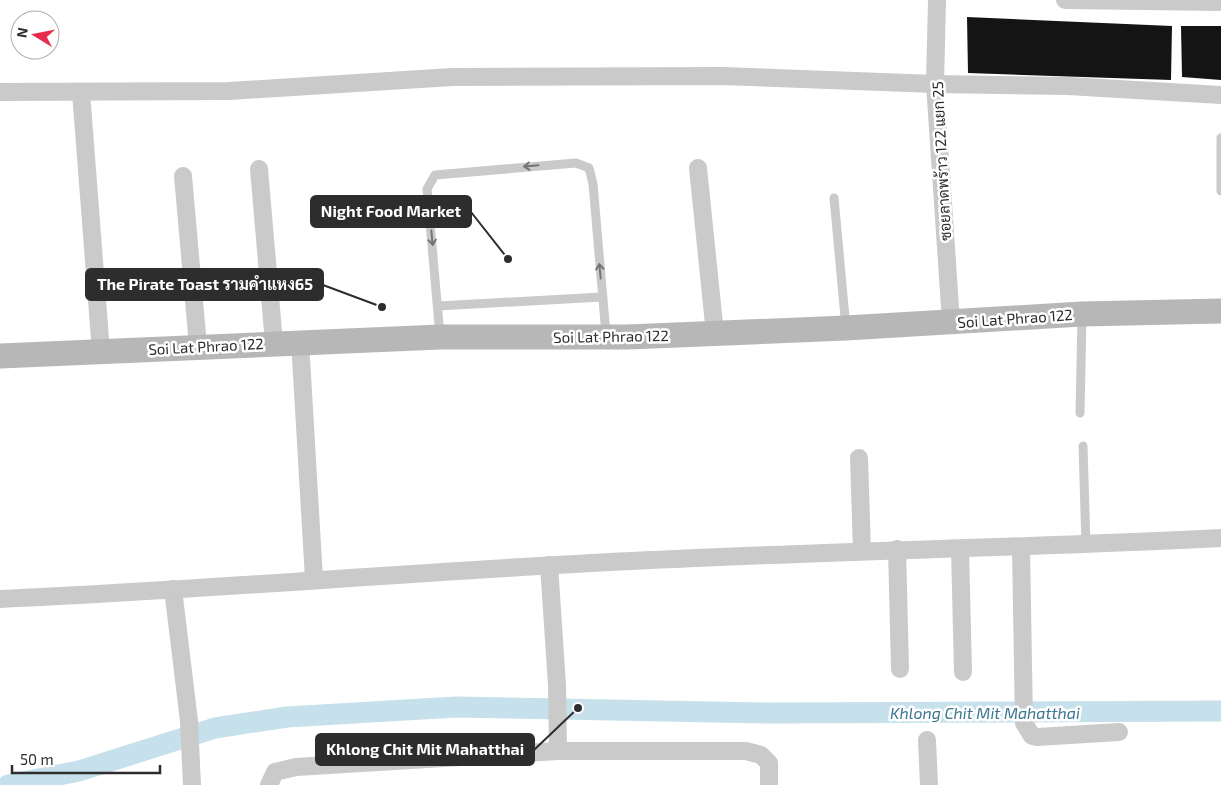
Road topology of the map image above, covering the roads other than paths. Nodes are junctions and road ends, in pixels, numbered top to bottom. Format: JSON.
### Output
{"nodes":[{"id":1,"x":937,"y":0,"type":"edge"},
{"id":2,"x":1065,"y":0,"type":"edge"},
{"id":3,"x":1221,"y":2,"type":"edge"},
{"id":4,"x":935,"y":84,"type":"junction"},
{"id":5,"x":0,"y":92,"type":"edge"},
{"id":6,"x":81,"y":92,"type":"junction"},
{"id":7,"x":1221,"y":95,"type":"edge"},
{"id":8,"x":1221,"y":138,"type":"edge"},
{"id":9,"x":698,"y":168,"type":"dead end"},
{"id":10,"x":259,"y":169,"type":"dead end"},
{"id":11,"x":183,"y":176,"type":"dead end"},
{"id":12,"x":1221,"y":191,"type":"edge"},
{"id":13,"x":834,"y":198,"type":"dead end"},
{"id":14,"x":602,"y":297,"type":"junction"},
{"id":15,"x":438,"y":306,"type":"junction"},
{"id":16,"x":1221,"y":311,"type":"edge"},
{"id":17,"x":1082,"y":314,"type":"junction"},
{"id":18,"x":951,"y":322,"type":"junction"},
{"id":19,"x":846,"y":328,"type":"junction"},
{"id":20,"x":714,"y":334,"type":"junction"},
{"id":21,"x":440,"y":337,"type":"junction"},
{"id":22,"x":606,"y":337,"type":"junction"},
{"id":23,"x":300,"y":341,"type":"junction"},
{"id":24,"x":274,"y":343,"type":"junction"},
{"id":25,"x":198,"y":346,"type":"junction"},
{"id":26,"x":101,"y":352,"type":"junction"},
{"id":27,"x":0,"y":356,"type":"edge"},
{"id":28,"x":1080,"y":413,"type":"dead end"},
{"id":29,"x":1083,"y":446,"type":"dead end"},
{"id":30,"x":859,"y":458,"type":"dead end"},
{"id":31,"x":1221,"y":538,"type":"edge"},
{"id":32,"x":1086,"y":545,"type":"junction"},
{"id":33,"x":1021,"y":548,"type":"junction"},
{"id":34,"x":897,"y":549,"type":"junction"},
{"id":35,"x":960,"y":549,"type":"junction"},
{"id":36,"x":862,"y":551,"type":"junction"},
{"id":37,"x":549,"y":565,"type":"junction"},
{"id":38,"x":314,"y":579,"type":"junction"},
{"id":39,"x":173,"y":589,"type":"junction"},
{"id":40,"x":0,"y":599,"type":"edge"},
{"id":41,"x":900,"y":669,"type":"dead end"},
{"id":42,"x":964,"y":672,"type":"dead end"},
{"id":43,"x":1119,"y":732,"type":"dead end"},
{"id":44,"x":928,"y":740,"type":"dead end"},
{"id":45,"x":558,"y":751,"type":"junction"},
{"id":46,"x":192,"y":785,"type":"edge"},
{"id":47,"x":269,"y":785,"type":"edge"},
{"id":48,"x":769,"y":785,"type":"edge"},
{"id":49,"x":929,"y":785,"type":"edge"}],
"edges":[{"from":1,"to":4,"type":"street","name":"ซอยลาดพร้าว 122 แยก 25"},
{"from":2,"to":3,"type":"street"},
{"from":4,"to":6,"type":"street"},
{"from":4,"to":7,"type":"street"},
{"from":4,"to":18,"type":"street","name":"ซอยลาดพร้าว 122 แยก 25"},
{"from":5,"to":6,"type":"street"},
{"from":6,"to":26,"type":"street"},
{"from":8,"to":12,"type":"lane"},
{"from":9,"to":20,"type":"street"},
{"from":10,"to":24,"type":"street"},
{"from":11,"to":25,"type":"street"},
{"from":13,"to":19,"type":"lane"},
{"from":14,"to":15,"type":"lane"},
{"from":14,"to":15,"type":"lane","one_way":true},
{"from":14,"to":22,"type":"lane"},
{"from":15,"to":21,"type":"lane"},
{"from":16,"to":17,"type":"street","name":"Soi Lat Phrao 122"},
{"from":17,"to":18,"type":"street","name":"Soi Lat Phrao 122"},
{"from":17,"to":28,"type":"lane"},
{"from":18,"to":19,"type":"street","name":"Soi Lat Phrao 122"},
{"from":19,"to":20,"type":"street","name":"Soi Lat Phrao 122"},
{"from":20,"to":22,"type":"street","name":"Soi Lat Phrao 122"},
{"from":21,"to":22,"type":"street","name":"Soi Lat Phrao 122"},
{"from":21,"to":23,"type":"street","name":"Soi Lat Phrao 122"},
{"from":23,"to":24,"type":"street","name":"Soi Lat Phrao 122"},
{"from":23,"to":38,"type":"street"},
{"from":24,"to":25,"type":"street","name":"Soi Lat Phrao 122"},
{"from":25,"to":26,"type":"street","name":"Soi Lat Phrao 122"},
{"from":26,"to":27,"type":"street","name":"Soi Lat Phrao 122"},
{"from":29,"to":32,"type":"lane"},
{"from":30,"to":36,"type":"street"},
{"from":31,"to":32,"type":"street"},
{"from":32,"to":33,"type":"street"},
{"from":33,"to":35,"type":"street"},
{"from":33,"to":43,"type":"street"},
{"from":34,"to":35,"type":"street"},
{"from":34,"to":36,"type":"street"},
{"from":34,"to":41,"type":"street"},
{"from":35,"to":42,"type":"street"},
{"from":36,"to":37,"type":"street"},
{"from":37,"to":38,"type":"street"},
{"from":37,"to":45,"type":"street"},
{"from":38,"to":39,"type":"street"},
{"from":39,"to":40,"type":"street"},
{"from":39,"to":46,"type":"street"},
{"from":44,"to":49,"type":"street"},
{"from":45,"to":47,"type":"street"},
{"from":45,"to":48,"type":"street"}]}
